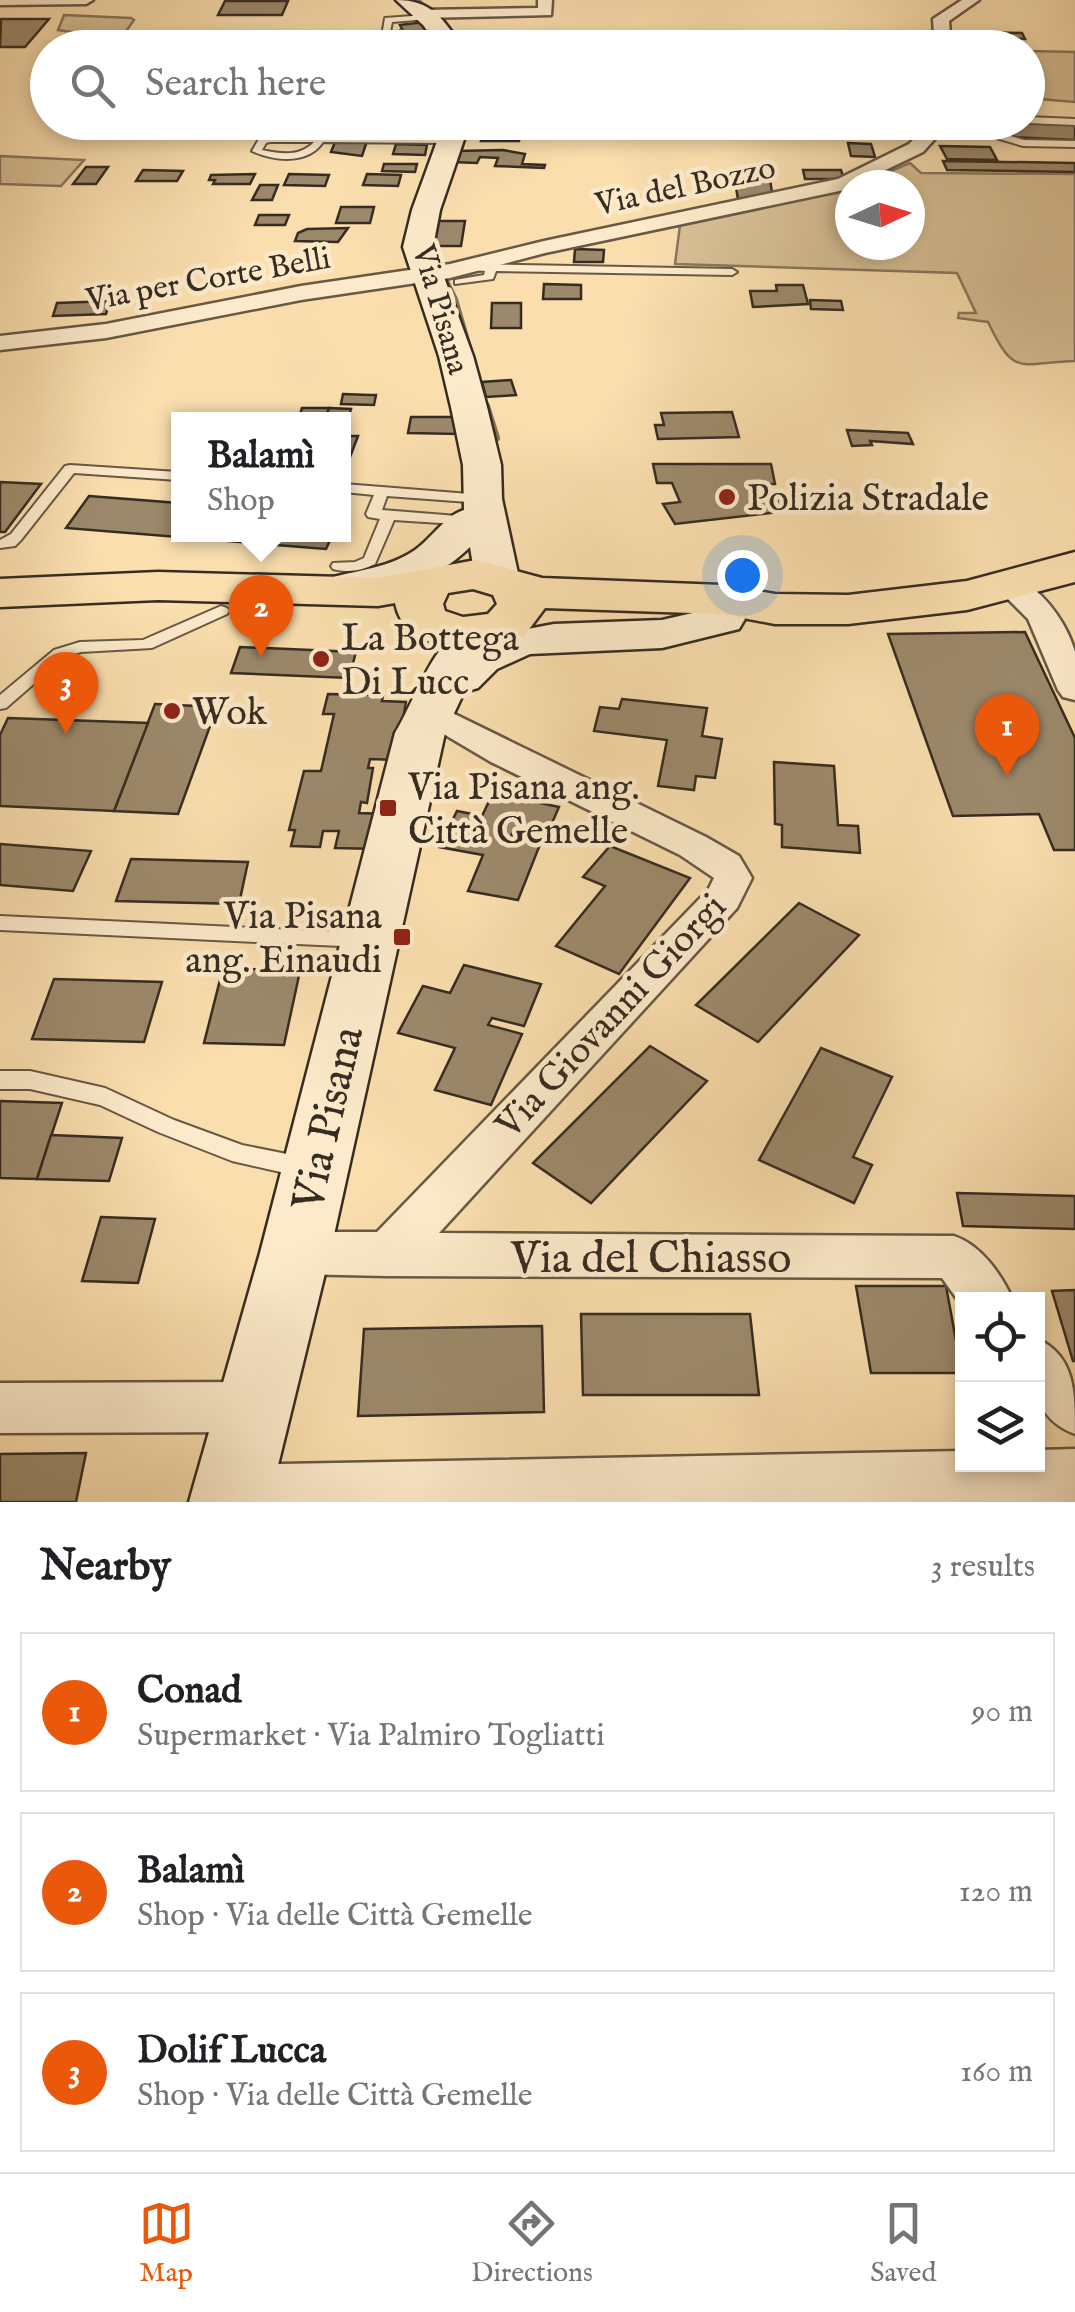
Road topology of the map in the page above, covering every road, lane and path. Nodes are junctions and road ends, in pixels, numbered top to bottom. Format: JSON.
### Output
{"nodes":[{"id":1,"x":0,"y":0,"type":"edge"},
{"id":2,"x":86,"y":0,"type":"edge"},
{"id":3,"x":545,"y":0,"type":"edge"},
{"id":4,"x":972,"y":0,"type":"edge"},
{"id":5,"x":418,"y":10,"type":"edge"},
{"id":6,"x":387,"y":30,"type":"dead end"},
{"id":7,"x":436,"y":30,"type":"edge"},
{"id":8,"x":942,"y":30,"type":"edge"},
{"id":9,"x":1045,"y":121,"type":"edge"},
{"id":10,"x":1075,"y":122,"type":"edge"},
{"id":11,"x":265,"y":140,"type":"edge"},
{"id":12,"x":320,"y":140,"type":"edge"},
{"id":13,"x":450,"y":140,"type":"edge"},
{"id":14,"x":924,"y":140,"type":"edge"},
{"id":15,"x":1012,"y":140,"type":"edge"},
{"id":16,"x":1075,"y":144,"type":"edge"},
{"id":17,"x":732,"y":272,"type":"dead end"},
{"id":18,"x":448,"y":274,"type":"junction"},
{"id":19,"x":0,"y":343,"type":"edge"},
{"id":20,"x":171,"y":476,"type":"edge"},
{"id":21,"x":351,"y":488,"type":"edge"},
{"id":22,"x":382,"y":490,"type":"junction"},
{"id":23,"x":476,"y":510,"type":"junction"},
{"id":24,"x":389,"y":516,"type":"junction"},
{"id":25,"x":0,"y":544,"type":"edge"},
{"id":26,"x":1075,"y":566,"type":"edge"},
{"id":27,"x":327,"y":579,"type":"junction"},
{"id":28,"x":1010,"y":586,"type":"junction"},
{"id":29,"x":0,"y":593,"type":"edge"},
{"id":30,"x":430,"y":602,"type":"junction"},
{"id":31,"x":502,"y":605,"type":"junction"},
{"id":32,"x":775,"y":609,"type":"junction"},
{"id":33,"x":222,"y":611,"type":"junction"},
{"id":34,"x":723,"y":619,"type":"junction"},
{"id":35,"x":0,"y":620,"type":"edge"},
{"id":36,"x":1075,"y":690,"type":"edge"},
{"id":37,"x":0,"y":704,"type":"edge"},
{"id":38,"x":422,"y":736,"type":"junction"},
{"id":39,"x":504,"y":754,"type":"junction"},
{"id":40,"x":0,"y":923,"type":"edge"},
{"id":41,"x":368,"y":940,"type":"junction"},
{"id":42,"x":0,"y":1080,"type":"edge"},
{"id":43,"x":312,"y":1170,"type":"junction"},
{"id":44,"x":294,"y":1253,"type":"junction"},
{"id":45,"x":387,"y":1255,"type":"junction"},
{"id":46,"x":982,"y":1292,"type":"edge"},
{"id":47,"x":1045,"y":1372,"type":"edge"},
{"id":48,"x":0,"y":1408,"type":"edge"},
{"id":49,"x":254,"y":1408,"type":"junction"},
{"id":50,"x":1075,"y":1408,"type":"edge"},
{"id":51,"x":1075,"y":1476,"type":"edge"},
{"id":52,"x":230,"y":1497,"type":"edge"}],
"edges":[{"from":1,"to":2,"type":"street"},
{"from":3,"to":5,"type":"street"},
{"from":4,"to":8,"type":"street"},
{"from":5,"to":6,"type":"lane"},
{"from":5,"to":7,"type":"main road"},
{"from":9,"to":10,"type":"lane"},
{"from":11,"to":12,"type":"lane"},
{"from":13,"to":18,"type":"main road","name":"Via Pisana"},
{"from":14,"to":18,"type":"street","name":"Via del Bozzo"},
{"from":15,"to":16,"type":"lane"},
{"from":17,"to":18,"type":"lane"},
{"from":18,"to":19,"type":"street","name":"Via per Corte Belli"},
{"from":18,"to":23,"type":"main road","name":"Via Pisana"},
{"from":20,"to":25,"type":"lane"},
{"from":21,"to":22,"type":"lane"},
{"from":22,"to":23,"type":"lane"},
{"from":22,"to":24,"type":"lane"},
{"from":23,"to":24,"type":"lane"},
{"from":23,"to":27,"type":"main road"},
{"from":23,"to":30,"type":"main road"},
{"from":23,"to":31,"type":"main road","name":"Via Pisana"},
{"from":24,"to":27,"type":"lane"},
{"from":26,"to":28,"type":"main road"},
{"from":27,"to":29,"type":"main road"},
{"from":27,"to":30,"type":"main road"},
{"from":28,"to":32,"type":"main road"},
{"from":28,"to":36,"type":"street"},
{"from":30,"to":31,"type":"main road"},
{"from":30,"to":33,"type":"main road"},
{"from":30,"to":38,"type":"main road","name":"Via Pisana"},
{"from":31,"to":32,"type":"main road"},
{"from":31,"to":34,"type":"main road"},
{"from":31,"to":38,"type":"main road","name":"Via Pisana"},
{"from":32,"to":34,"type":"main road"},
{"from":33,"to":35,"type":"main road"},
{"from":33,"to":37,"type":"lane"},
{"from":34,"to":38,"type":"main road"},
{"from":38,"to":39,"type":"street","name":"Via Giovanni Giorgi"},
{"from":38,"to":39,"type":"street","name":"Via Giovanni Giorgi"},
{"from":38,"to":41,"type":"main road","name":"Via Pisana"},
{"from":39,"to":45,"type":"street","name":"Via Giovanni Giorgi"},
{"from":40,"to":41,"type":"lane"},
{"from":41,"to":43,"type":"main road","name":"Via Pisana"},
{"from":42,"to":43,"type":"lane"},
{"from":43,"to":44,"type":"main road","name":"Via Pisana"},
{"from":44,"to":45,"type":"street","name":"Via del Chiasso"},
{"from":44,"to":49,"type":"main road","name":"Via Pisana"},
{"from":45,"to":46,"type":"street","name":"Via del Chiasso"},
{"from":47,"to":50,"type":"street"},
{"from":48,"to":49,"type":"street"},
{"from":49,"to":52,"type":"main road","name":"Via Pisana"},
{"from":51,"to":52,"type":"street"}]}
